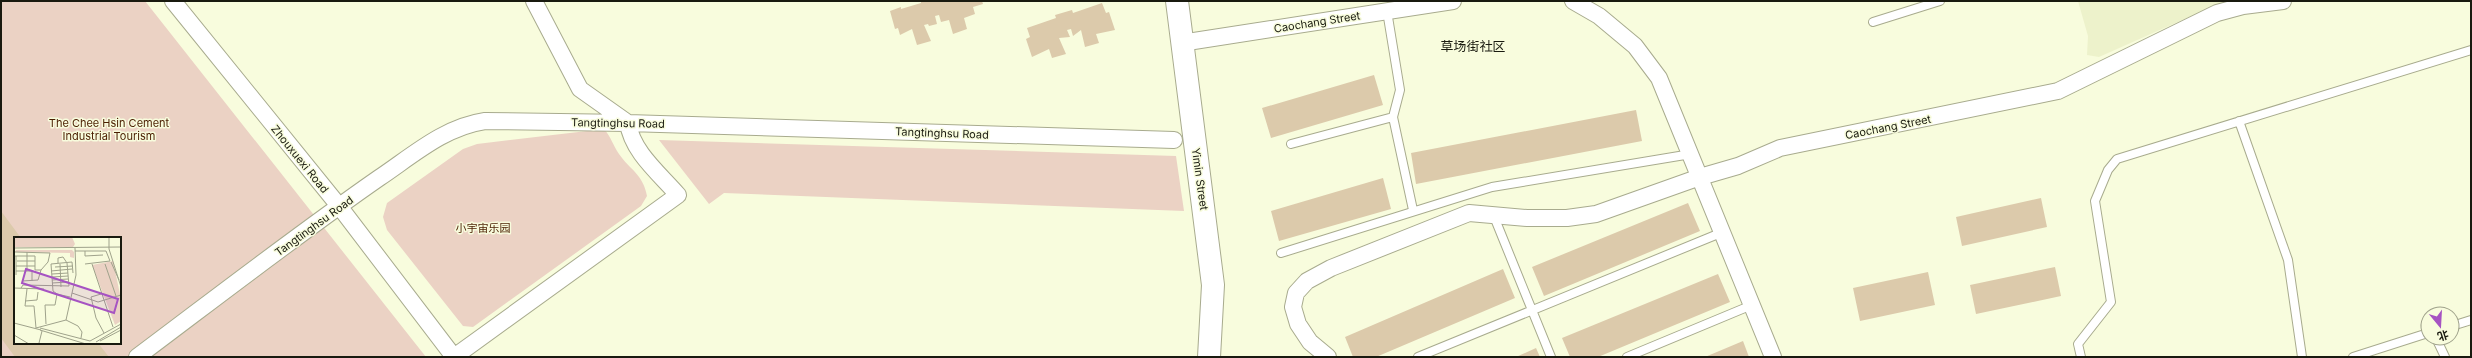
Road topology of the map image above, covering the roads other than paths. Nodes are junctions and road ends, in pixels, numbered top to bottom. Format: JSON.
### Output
{"nodes":[{"id":1,"x":173,"y":1,"type":"edge"},
{"id":2,"x":534,"y":1,"type":"edge"},
{"id":3,"x":1177,"y":1,"type":"edge"},
{"id":4,"x":1453,"y":1,"type":"edge"},
{"id":5,"x":1574,"y":1,"type":"edge"},
{"id":6,"x":1940,"y":1,"type":"edge"},
{"id":7,"x":2282,"y":1,"type":"edge"},
{"id":8,"x":1387,"y":11,"type":"junction"},
{"id":9,"x":1873,"y":22,"type":"dead end"},
{"id":10,"x":1181,"y":42,"type":"junction"},
{"id":11,"x":2471,"y":50,"type":"edge"},
{"id":12,"x":1392,"y":117,"type":"junction"},
{"id":13,"x":2239,"y":121,"type":"junction"},
{"id":14,"x":628,"y":123,"type":"junction"},
{"id":15,"x":1174,"y":140,"type":"dead end"},
{"id":16,"x":1291,"y":144,"type":"dead end"},
{"id":17,"x":1691,"y":154,"type":"junction"},
{"id":18,"x":1700,"y":177,"type":"junction"},
{"id":19,"x":339,"y":206,"type":"junction"},
{"id":20,"x":1413,"y":210,"type":"junction"},
{"id":21,"x":1493,"y":214,"type":"junction"},
{"id":22,"x":1723,"y":232,"type":"junction"},
{"id":23,"x":1282,"y":253,"type":"dead end"},
{"id":24,"x":1752,"y":305,"type":"junction"},
{"id":25,"x":1531,"y":310,"type":"junction"},
{"id":26,"x":2471,"y":320,"type":"edge"},
{"id":27,"x":2460,"y":323,"type":"edge"},
{"id":28,"x":2420,"y":336,"type":"edge"},
{"id":29,"x":2440,"y":346,"type":"edge"},
{"id":30,"x":137,"y":357,"type":"edge"},
{"id":31,"x":454,"y":357,"type":"edge"},
{"id":32,"x":1209,"y":357,"type":"edge"},
{"id":33,"x":1328,"y":357,"type":"edge"},
{"id":34,"x":1418,"y":357,"type":"edge"},
{"id":35,"x":1551,"y":357,"type":"edge"},
{"id":36,"x":1628,"y":357,"type":"edge"},
{"id":37,"x":1773,"y":357,"type":"edge"},
{"id":38,"x":2081,"y":357,"type":"edge"},
{"id":39,"x":2302,"y":357,"type":"edge"},
{"id":40,"x":2353,"y":357,"type":"edge"},
{"id":41,"x":2445,"y":357,"type":"edge"}],
"edges":[{"from":1,"to":19,"type":"street","name":"Zhouxuexi Road"},
{"from":2,"to":14,"type":"street"},
{"from":3,"to":10,"type":"street","name":"Yimin Street"},
{"from":4,"to":8,"type":"street","name":"Caochang Street"},
{"from":5,"to":17,"type":"street"},
{"from":6,"to":9,"type":"lane"},
{"from":7,"to":18,"type":"street","name":"Caochang Street"},
{"from":8,"to":10,"type":"street","name":"Caochang Street"},
{"from":8,"to":12,"type":"lane"},
{"from":10,"to":32,"type":"street","name":"Yimin Street"},
{"from":11,"to":13,"type":"lane"},
{"from":12,"to":16,"type":"lane"},
{"from":12,"to":20,"type":"lane"},
{"from":13,"to":38,"type":"lane"},
{"from":13,"to":39,"type":"lane"},
{"from":14,"to":15,"type":"street","name":"Tangtinghsu Road"},
{"from":14,"to":19,"type":"street","name":"Tangtinghsu Road"},
{"from":14,"to":31,"type":"street"},
{"from":17,"to":18,"type":"street"},
{"from":17,"to":20,"type":"lane"},
{"from":18,"to":21,"type":"street","name":"Caochang Street"},
{"from":18,"to":22,"type":"street"},
{"from":19,"to":30,"type":"street","name":"Tangtinghsu Road"},
{"from":19,"to":31,"type":"street","name":"Zhouxuexi Road"},
{"from":20,"to":23,"type":"lane"},
{"from":21,"to":25,"type":"lane"},
{"from":21,"to":33,"type":"street","name":"Caochang Street"},
{"from":22,"to":24,"type":"street"},
{"from":22,"to":25,"type":"lane"},
{"from":24,"to":36,"type":"lane"},
{"from":24,"to":37,"type":"street"},
{"from":25,"to":34,"type":"lane"},
{"from":25,"to":35,"type":"lane"},
{"from":26,"to":27,"type":"lane"},
{"from":28,"to":40,"type":"lane"},
{"from":29,"to":41,"type":"lane"}]}
